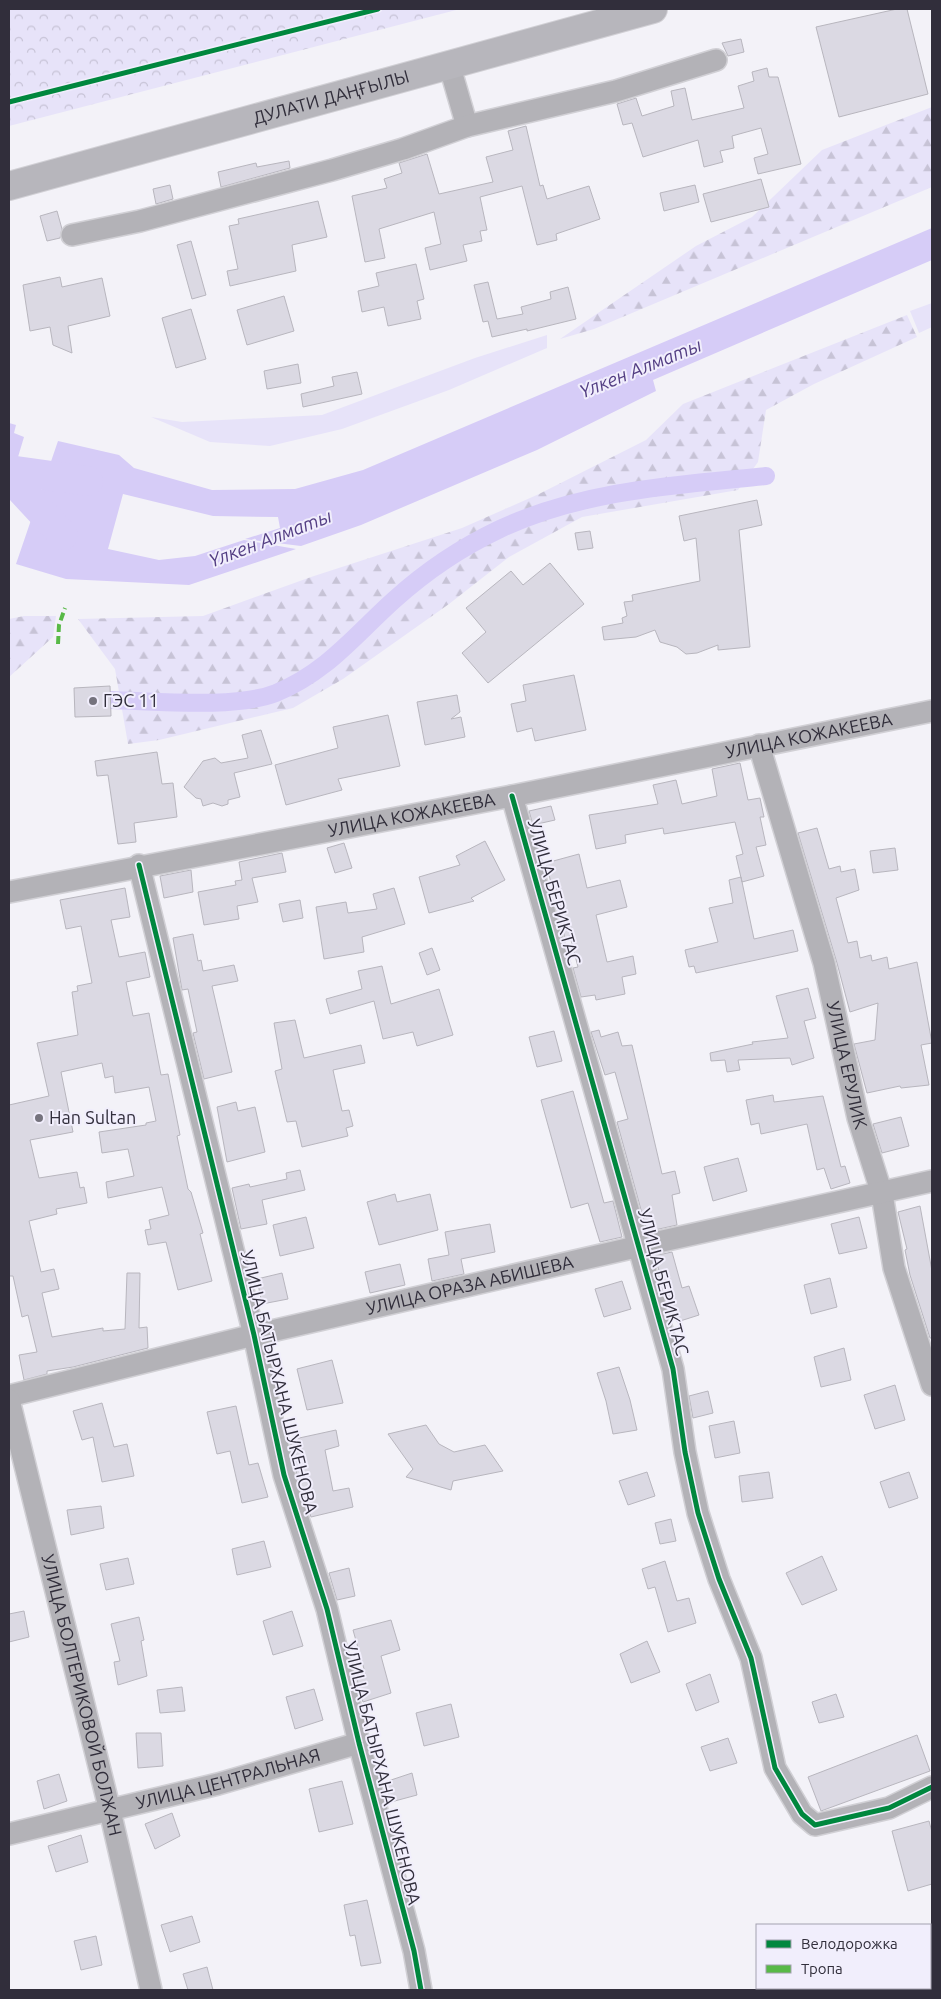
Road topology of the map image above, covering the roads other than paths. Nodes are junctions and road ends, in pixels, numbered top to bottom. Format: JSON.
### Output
{"nodes":[{"id":1,"x":653,"y":9,"type":"edge"},
{"id":2,"x":716,"y":60,"type":"dead end"},
{"id":3,"x":448,"y":64,"type":"junction"},
{"id":4,"x":467,"y":126,"type":"junction"},
{"id":5,"x":9,"y":186,"type":"edge"},
{"id":6,"x":72,"y":235,"type":"dead end"},
{"id":7,"x":932,"y":711,"type":"edge"},
{"id":8,"x":759,"y":745,"type":"junction"},
{"id":9,"x":512,"y":796,"type":"junction"},
{"id":10,"x":138,"y":865,"type":"junction"},
{"id":11,"x":9,"y":892,"type":"edge"},
{"id":12,"x":932,"y":1181,"type":"edge"},
{"id":13,"x":882,"y":1194,"type":"junction"},
{"id":14,"x":640,"y":1246,"type":"junction"},
{"id":15,"x":254,"y":1335,"type":"junction"},
{"id":16,"x":932,"y":1385,"type":"edge"},
{"id":17,"x":9,"y":1396,"type":"edge"},
{"id":18,"x":9,"y":1400,"type":"edge"},
{"id":19,"x":359,"y":1743,"type":"junction"},
{"id":20,"x":932,"y":1788,"type":"edge"},
{"id":21,"x":110,"y":1811,"type":"junction"},
{"id":22,"x":9,"y":1834,"type":"edge"},
{"id":23,"x":151,"y":1990,"type":"edge"},
{"id":24,"x":422,"y":1990,"type":"edge"}],
"edges":[{"from":1,"to":3,"type":"main road","name":"ДУЛАТИ ДАҢҒЫЛЫ"},
{"from":2,"to":4,"type":"street"},
{"from":3,"to":4,"type":"street"},
{"from":3,"to":5,"type":"main road","name":"ДУЛАТИ ДАҢҒЫЛЫ"},
{"from":4,"to":6,"type":"street"},
{"from":7,"to":8,"type":"street","name":"УЛИЦА КОЖАКЕЕВА"},
{"from":8,"to":9,"type":"street","name":"УЛИЦА КОЖАКЕЕВА"},
{"from":8,"to":13,"type":"street","name":"УЛИЦА ЕРУЛИК"},
{"from":9,"to":10,"type":"street","name":"УЛИЦА КОЖАКЕЕВА"},
{"from":9,"to":14,"type":"street","name":"УЛИЦА БЕРИКТАС"},
{"from":10,"to":11,"type":"street","name":"УЛИЦА КОЖАКЕЕВА"},
{"from":10,"to":15,"type":"street","name":"УЛИЦА БАТЫРХАНА ШУКЕНОВА"},
{"from":12,"to":13,"type":"street","name":"УЛИЦА ОРАЗА АБИШЕВА"},
{"from":13,"to":14,"type":"street","name":"УЛИЦА ОРАЗА АБИШЕВА"},
{"from":13,"to":16,"type":"street","name":"УЛИЦА ЕРУЛИК"},
{"from":14,"to":15,"type":"street","name":"УЛИЦА ОРАЗА АБИШЕВА"},
{"from":14,"to":20,"type":"street","name":"УЛИЦА БЕРИКТАС"},
{"from":15,"to":17,"type":"street","name":"УЛИЦА ОРАЗА АБИШЕВА"},
{"from":15,"to":19,"type":"street","name":"УЛИЦА БАТЫРХАНА ШУКЕНОВА"},
{"from":18,"to":21,"type":"street","name":"УЛИЦА БОЛТЕРИКОВОЙ БОЛЖАН"},
{"from":19,"to":21,"type":"street","name":"УЛИЦА ЦЕНТРАЛЬНАЯ"},
{"from":19,"to":24,"type":"street","name":"УЛИЦА БАТЫРХАНА ШУКЕНОВА"},
{"from":21,"to":22,"type":"street","name":"УЛИЦА ЦЕНТРАЛЬНАЯ"},
{"from":21,"to":23,"type":"street","name":"УЛИЦА БОЛТЕРИКОВОЙ БОЛЖАН"}]}
